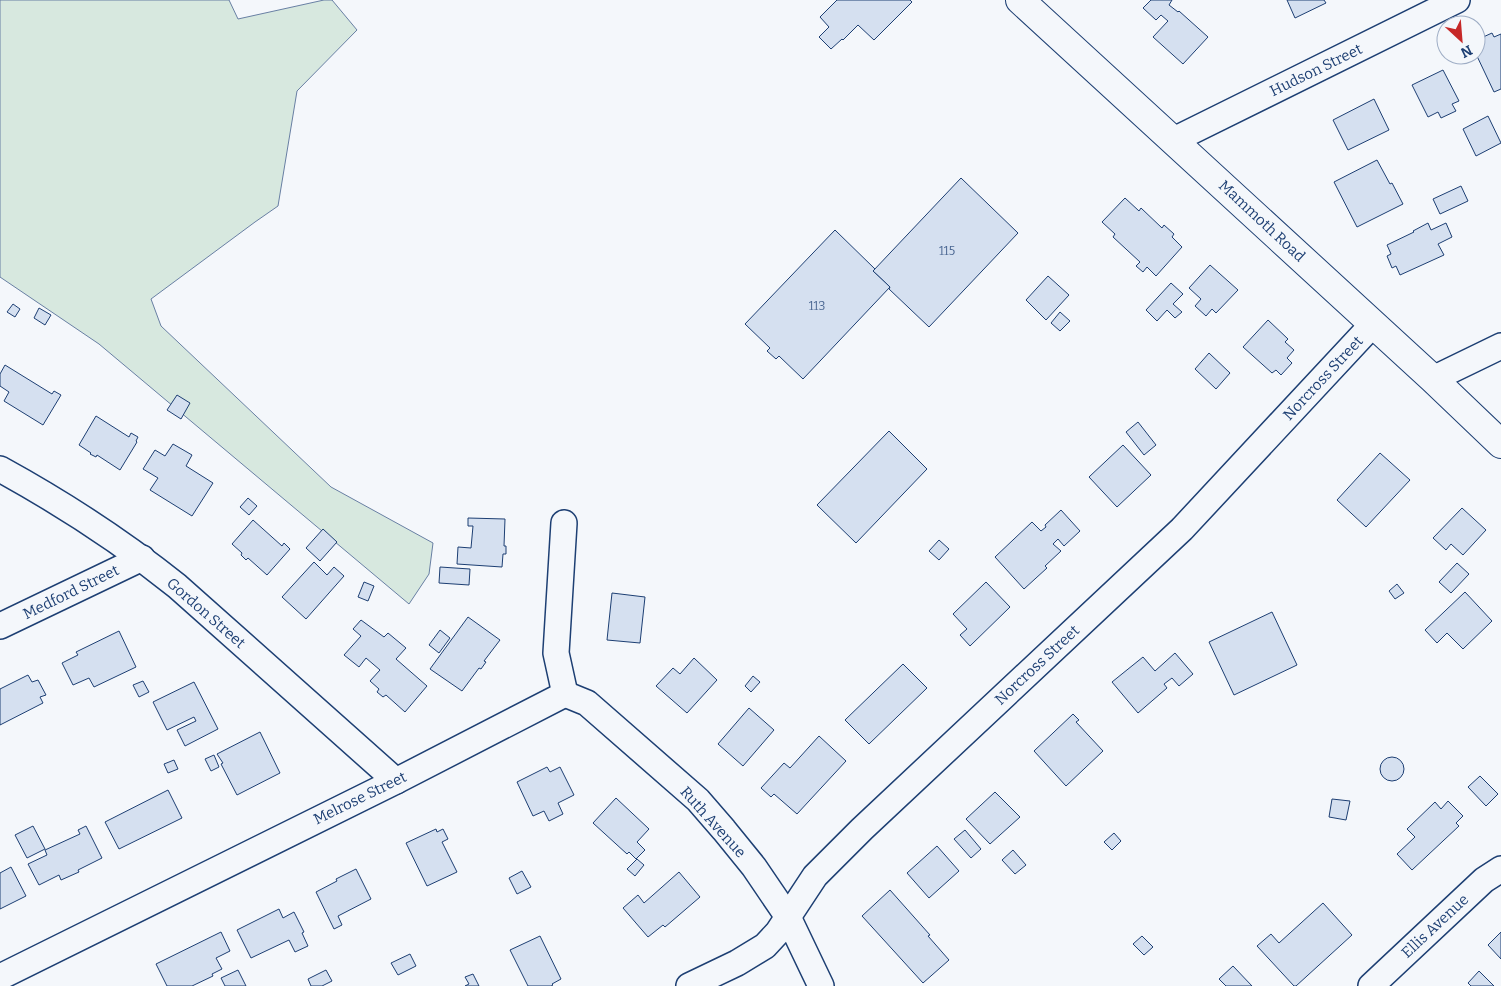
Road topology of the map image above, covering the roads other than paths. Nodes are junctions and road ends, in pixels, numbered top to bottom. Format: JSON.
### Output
{"nodes":[{"id":1,"x":1020,"y":0,"type":"edge"},
{"id":2,"x":1457,"y":0,"type":"edge"},
{"id":3,"x":1174,"y":140,"type":"junction"},
{"id":4,"x":1373,"y":324,"type":"junction"},
{"id":5,"x":1501,"y":346,"type":"edge"},
{"id":6,"x":1433,"y":379,"type":"junction"},
{"id":7,"x":1501,"y":444,"type":"edge"},
{"id":8,"x":0,"y":469,"type":"edge"},
{"id":9,"x":564,"y":523,"type":"dead end"},
{"id":10,"x":142,"y":558,"type":"junction"},
{"id":11,"x":0,"y":626,"type":"edge"},
{"id":12,"x":565,"y":694,"type":"junction"},
{"id":13,"x":396,"y":781,"type":"junction"},
{"id":14,"x":1501,"y":869,"type":"edge"},
{"id":15,"x":788,"y":917,"type":"junction"},
{"id":16,"x":0,"y":977,"type":"edge"},
{"id":17,"x":689,"y":986,"type":"edge"},
{"id":18,"x":821,"y":986,"type":"edge"},
{"id":19,"x":1371,"y":986,"type":"edge"}],
"edges":[{"from":1,"to":3,"type":"main road","name":"Mammoth Road"},
{"from":2,"to":3,"type":"street","name":"Hudson Street"},
{"from":3,"to":4,"type":"main road","name":"Mammoth Road"},
{"from":4,"to":6,"type":"main road","name":"Mammoth Road"},
{"from":4,"to":15,"type":"street","name":"Norcross Street"},
{"from":5,"to":6,"type":"street"},
{"from":6,"to":7,"type":"main road","name":"Mammoth Road"},
{"from":8,"to":10,"type":"street","name":"Gordon Street"},
{"from":9,"to":12,"type":"street"},
{"from":10,"to":11,"type":"street","name":"Medford Street"},
{"from":10,"to":13,"type":"street","name":"Gordon Street"},
{"from":12,"to":13,"type":"street","name":"Melrose Street"},
{"from":12,"to":15,"type":"street","name":"Ruth Avenue"},
{"from":13,"to":16,"type":"street","name":"Melrose Street"},
{"from":14,"to":19,"type":"street","name":"Ellis Avenue"},
{"from":15,"to":17,"type":"street","name":"Norcross Street"},
{"from":15,"to":18,"type":"street","name":"Ruth Avenue"}]}
